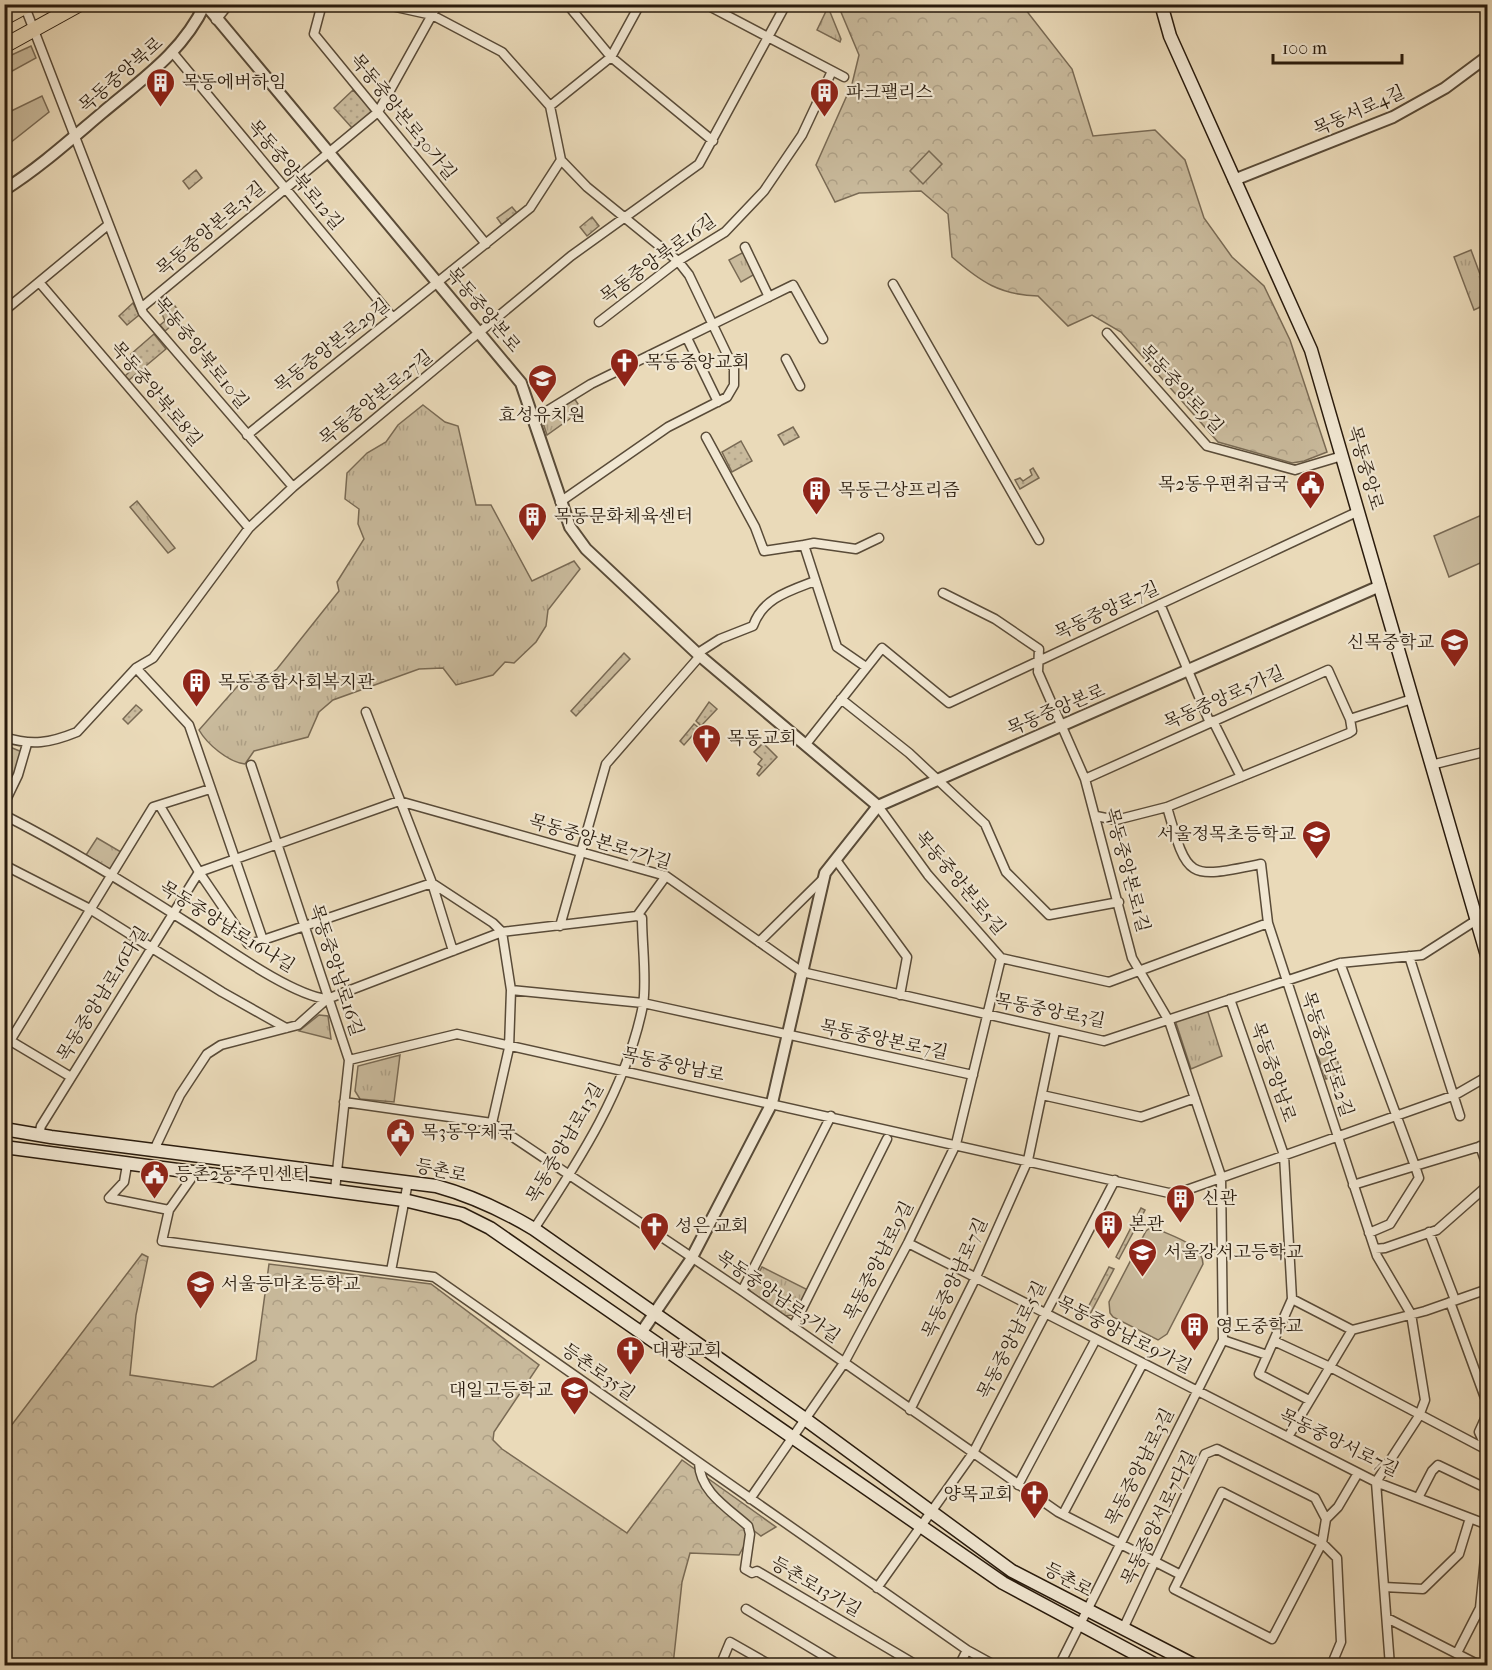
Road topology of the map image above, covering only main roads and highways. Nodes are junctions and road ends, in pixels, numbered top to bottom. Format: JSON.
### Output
{"nodes":[{"id":1,"x":80,"y":4,"type":"edge"},
{"id":2,"x":1161,"y":4,"type":"edge"},
{"id":3,"x":27,"y":6,"type":"edge"},
{"id":4,"x":4,"y":18,"type":"edge"},
{"id":5,"x":4,"y":46,"type":"edge"},
{"id":6,"x":1488,"y":958,"type":"edge"},
{"id":7,"x":4,"y":1129,"type":"edge"},
{"id":8,"x":4,"y":1147,"type":"edge"},
{"id":9,"x":1158,"y":1665,"type":"edge"},
{"id":10,"x":1196,"y":1665,"type":"edge"}],
"edges":[{"from":1,"to":5,"type":"main road"},
{"from":2,"to":6,"type":"main road","name":"목동중앙로"},
{"from":3,"to":4,"type":"main road"},
{"from":7,"to":10,"type":"main road","name":"등촌로"},
{"from":8,"to":9,"type":"main road","name":"등촌로"}]}
